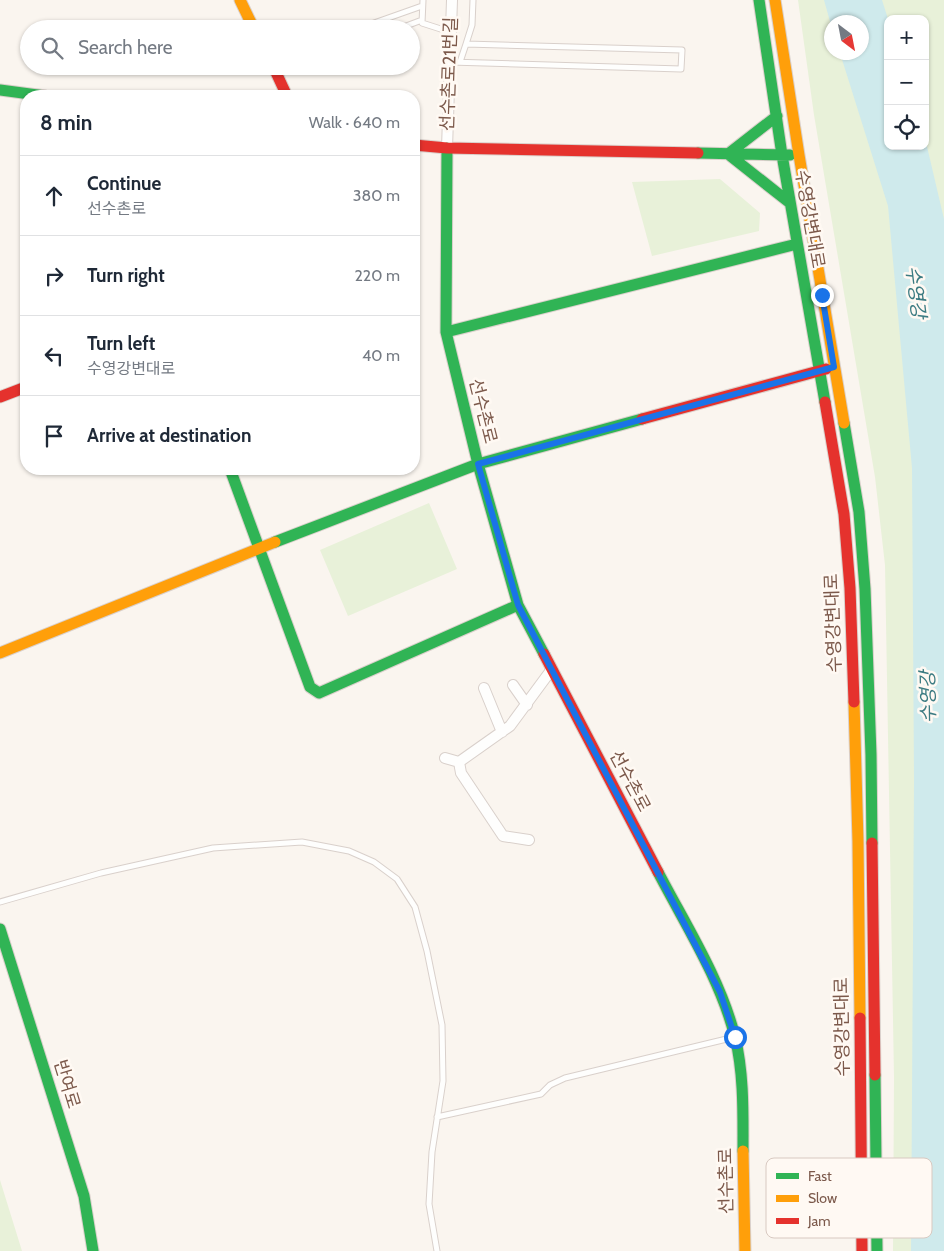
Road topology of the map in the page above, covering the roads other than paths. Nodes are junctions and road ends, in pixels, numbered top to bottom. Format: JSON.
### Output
{"nodes":[{"id":1,"x":240,"y":0,"type":"edge"},
{"id":2,"x":452,"y":0,"type":"edge"},
{"id":3,"x":474,"y":0,"type":"edge"},
{"id":4,"x":757,"y":0,"type":"edge"},
{"id":5,"x":775,"y":0,"type":"edge"},
{"id":6,"x":423,"y":3,"type":"edge"},
{"id":7,"x":250,"y":20,"type":"edge"},
{"id":8,"x":380,"y":20,"type":"edge"},
{"id":9,"x":422,"y":20,"type":"joint"},
{"id":10,"x":450,"y":32,"type":"junction"},
{"id":11,"x":466,"y":44,"type":"junction"},
{"id":12,"x":455,"y":62,"type":"junction"},
{"id":13,"x":278,"y":75,"type":"edge"},
{"id":14,"x":0,"y":90,"type":"edge"},
{"id":15,"x":285,"y":90,"type":"edge"},
{"id":16,"x":20,"y":93,"type":"edge"},
{"id":17,"x":777,"y":116,"type":"junction"},
{"id":18,"x":420,"y":146,"type":"edge"},
{"id":19,"x":446,"y":148,"type":"junction"},
{"id":20,"x":728,"y":154,"type":"junction"},
{"id":21,"x":782,"y":155,"type":"junction"},
{"id":22,"x":798,"y":155,"type":"junction"},
{"id":23,"x":790,"y":203,"type":"junction"},
{"id":24,"x":797,"y":244,"type":"junction"},
{"id":25,"x":446,"y":332,"type":"junction"},
{"id":26,"x":834,"y":367,"type":"junction"},
{"id":27,"x":819,"y":371,"type":"junction"},
{"id":28,"x":20,"y":389,"type":"edge"},
{"id":29,"x":0,"y":397,"type":"edge"},
{"id":30,"x":478,"y":464,"type":"junction"},
{"id":31,"x":232,"y":475,"type":"edge"},
{"id":32,"x":259,"y":548,"type":"junction"},
{"id":33,"x":518,"y":605,"type":"junction"},
{"id":34,"x":0,"y":653,"type":"edge"},
{"id":35,"x":552,"y":669,"type":"junction"},
{"id":36,"x":513,"y":685,"type":"dead end"},
{"id":37,"x":484,"y":688,"type":"dead end"},
{"id":38,"x":526,"y":705,"type":"junction"},
{"id":39,"x":502,"y":732,"type":"junction"},
{"id":40,"x":444,"y":758,"type":"dead end"},
{"id":41,"x":459,"y":762,"type":"junction"},
{"id":42,"x":529,"y":840,"type":"dead end"},
{"id":43,"x":0,"y":902,"type":"edge"},
{"id":44,"x":0,"y":929,"type":"edge"},
{"id":45,"x":735,"y":1037,"type":"junction"},
{"id":46,"x":437,"y":1118,"type":"junction"},
{"id":47,"x":861,"y":1158,"type":"edge"},
{"id":48,"x":877,"y":1158,"type":"edge"},
{"id":49,"x":862,"y":1238,"type":"edge"},
{"id":50,"x":878,"y":1238,"type":"edge"},
{"id":51,"x":93,"y":1251,"type":"edge"},
{"id":52,"x":437,"y":1251,"type":"edge"},
{"id":53,"x":745,"y":1251,"type":"edge"},
{"id":54,"x":862,"y":1251,"type":"edge"},
{"id":55,"x":878,"y":1251,"type":"edge"}],
"edges":[{"from":1,"to":7,"type":"main road"},
{"from":2,"to":10,"type":"street","name":"선수촌로21번길"},
{"from":3,"to":11,"type":"lane"},
{"from":4,"to":17,"type":"main road","name":"수영강변대로"},
{"from":5,"to":22,"type":"main road","name":"수영강변대로"},
{"from":6,"to":8,"type":"lane"},
{"from":6,"to":9,"type":"lane"},
{"from":9,"to":10,"type":"lane"},
{"from":10,"to":12,"type":"street","name":"선수촌로21번길"},
{"from":11,"to":12,"type":"lane"},
{"from":11,"to":12,"type":"lane"},
{"from":12,"to":19,"type":"street","name":"선수촌로21번길"},
{"from":13,"to":15,"type":"main road"},
{"from":14,"to":16,"type":"main road"},
{"from":17,"to":20,"type":"main road"},
{"from":17,"to":21,"type":"main road","name":"수영강변대로"},
{"from":18,"to":19,"type":"main road"},
{"from":19,"to":20,"type":"main road"},
{"from":19,"to":25,"type":"main road","name":"선수촌로"},
{"from":20,"to":21,"type":"main road"},
{"from":20,"to":23,"type":"main road"},
{"from":21,"to":22,"type":"main road"},
{"from":21,"to":23,"type":"main road","name":"수영강변대로"},
{"from":22,"to":26,"type":"main road","name":"수영강변대로"},
{"from":23,"to":24,"type":"main road","name":"수영강변대로"},
{"from":24,"to":25,"type":"main road"},
{"from":24,"to":27,"type":"main road","name":"수영강변대로"},
{"from":25,"to":30,"type":"main road","name":"선수촌로"},
{"from":26,"to":27,"type":"main road"},
{"from":26,"to":48,"type":"main road","name":"수영강변대로"},
{"from":27,"to":30,"type":"main road"},
{"from":27,"to":47,"type":"main road","name":"수영강변대로"},
{"from":28,"to":29,"type":"main road"},
{"from":30,"to":32,"type":"main road"},
{"from":30,"to":33,"type":"main road","name":"선수촌로"},
{"from":31,"to":32,"type":"main road"},
{"from":32,"to":33,"type":"main road"},
{"from":32,"to":34,"type":"main road"},
{"from":33,"to":35,"type":"main road","name":"선수촌로"},
{"from":35,"to":38,"type":"street"},
{"from":35,"to":45,"type":"main road","name":"선수촌로"},
{"from":36,"to":38,"type":"street"},
{"from":37,"to":39,"type":"street"},
{"from":38,"to":39,"type":"street"},
{"from":39,"to":41,"type":"street"},
{"from":40,"to":41,"type":"street"},
{"from":41,"to":42,"type":"street"},
{"from":43,"to":46,"type":"lane"},
{"from":44,"to":51,"type":"main road","name":"반여로"},
{"from":45,"to":46,"type":"lane"},
{"from":45,"to":53,"type":"main road","name":"선수촌로"},
{"from":46,"to":52,"type":"lane"},
{"from":49,"to":54,"type":"main road","name":"수영강변대로"},
{"from":50,"to":55,"type":"main road","name":"수영강변대로"}]}
